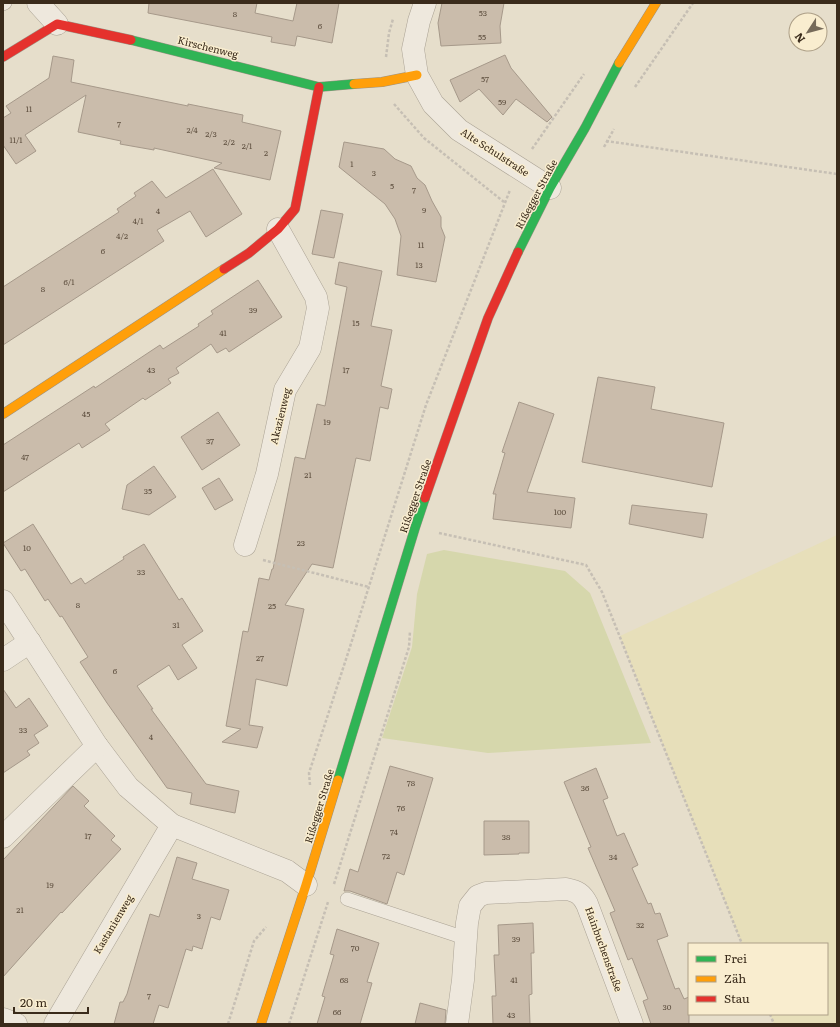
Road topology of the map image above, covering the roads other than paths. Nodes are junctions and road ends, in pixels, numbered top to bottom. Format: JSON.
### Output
{"nodes":[{"id":1,"x":38,"y":3,"type":"edge"},
{"id":2,"x":425,"y":3,"type":"edge"},
{"id":3,"x":656,"y":3,"type":"edge"},
{"id":4,"x":57,"y":24,"type":"junction"},
{"id":5,"x":3,"y":57,"type":"edge"},
{"id":6,"x":417,"y":75,"type":"junction"},
{"id":7,"x":319,"y":87,"type":"junction"},
{"id":8,"x":550,"y":188,"type":"junction"},
{"id":9,"x":278,"y":229,"type":"junction"},
{"id":10,"x":3,"y":414,"type":"edge"},
{"id":11,"x":252,"y":552,"type":"road end"},
{"id":12,"x":3,"y":601,"type":"edge"},
{"id":13,"x":30,"y":642,"type":"junction"},
{"id":14,"x":3,"y":660,"type":"edge"},
{"id":15,"x":97,"y":746,"type":"junction"},
{"id":16,"x":172,"y":825,"type":"junction"},
{"id":17,"x":3,"y":837,"type":"edge"},
{"id":18,"x":306,"y":885,"type":"junction"},
{"id":19,"x":346,"y":899,"type":"dead end"},
{"id":20,"x":465,"y":938,"type":"junction"},
{"id":21,"x":3,"y":1019,"type":"edge"},
{"id":22,"x":16,"y":1024,"type":"edge"},
{"id":23,"x":55,"y":1024,"type":"edge"},
{"id":24,"x":261,"y":1024,"type":"edge"},
{"id":25,"x":457,"y":1024,"type":"edge"},
{"id":26,"x":632,"y":1024,"type":"edge"}],
"edges":[{"from":1,"to":4,"type":"street"},
{"from":2,"to":6,"type":"street","name":"Alte Schulstraße"},
{"from":3,"to":8,"type":"street","name":"Rißegger Straße"},
{"from":4,"to":5,"type":"street"},
{"from":4,"to":7,"type":"street","name":"Kirschenweg"},
{"from":6,"to":7,"type":"street","name":"Kirschenweg"},
{"from":6,"to":8,"type":"street","name":"Alte Schulstraße"},
{"from":7,"to":9,"type":"street"},
{"from":8,"to":18,"type":"street","name":"Rißegger Straße"},
{"from":9,"to":10,"type":"street"},
{"from":9,"to":11,"type":"street","name":"Akazienweg"},
{"from":12,"to":13,"type":"street"},
{"from":13,"to":14,"type":"street"},
{"from":13,"to":15,"type":"street"},
{"from":15,"to":16,"type":"street"},
{"from":15,"to":17,"type":"street"},
{"from":16,"to":18,"type":"street"},
{"from":16,"to":23,"type":"street","name":"Kastanienweg"},
{"from":18,"to":24,"type":"street","name":"Rißegger Straße"},
{"from":19,"to":20,"type":"lane"},
{"from":20,"to":25,"type":"street","name":"Hainbuchenstraße"},
{"from":20,"to":26,"type":"street","name":"Hainbuchenstraße"},
{"from":21,"to":22,"type":"street"}]}
